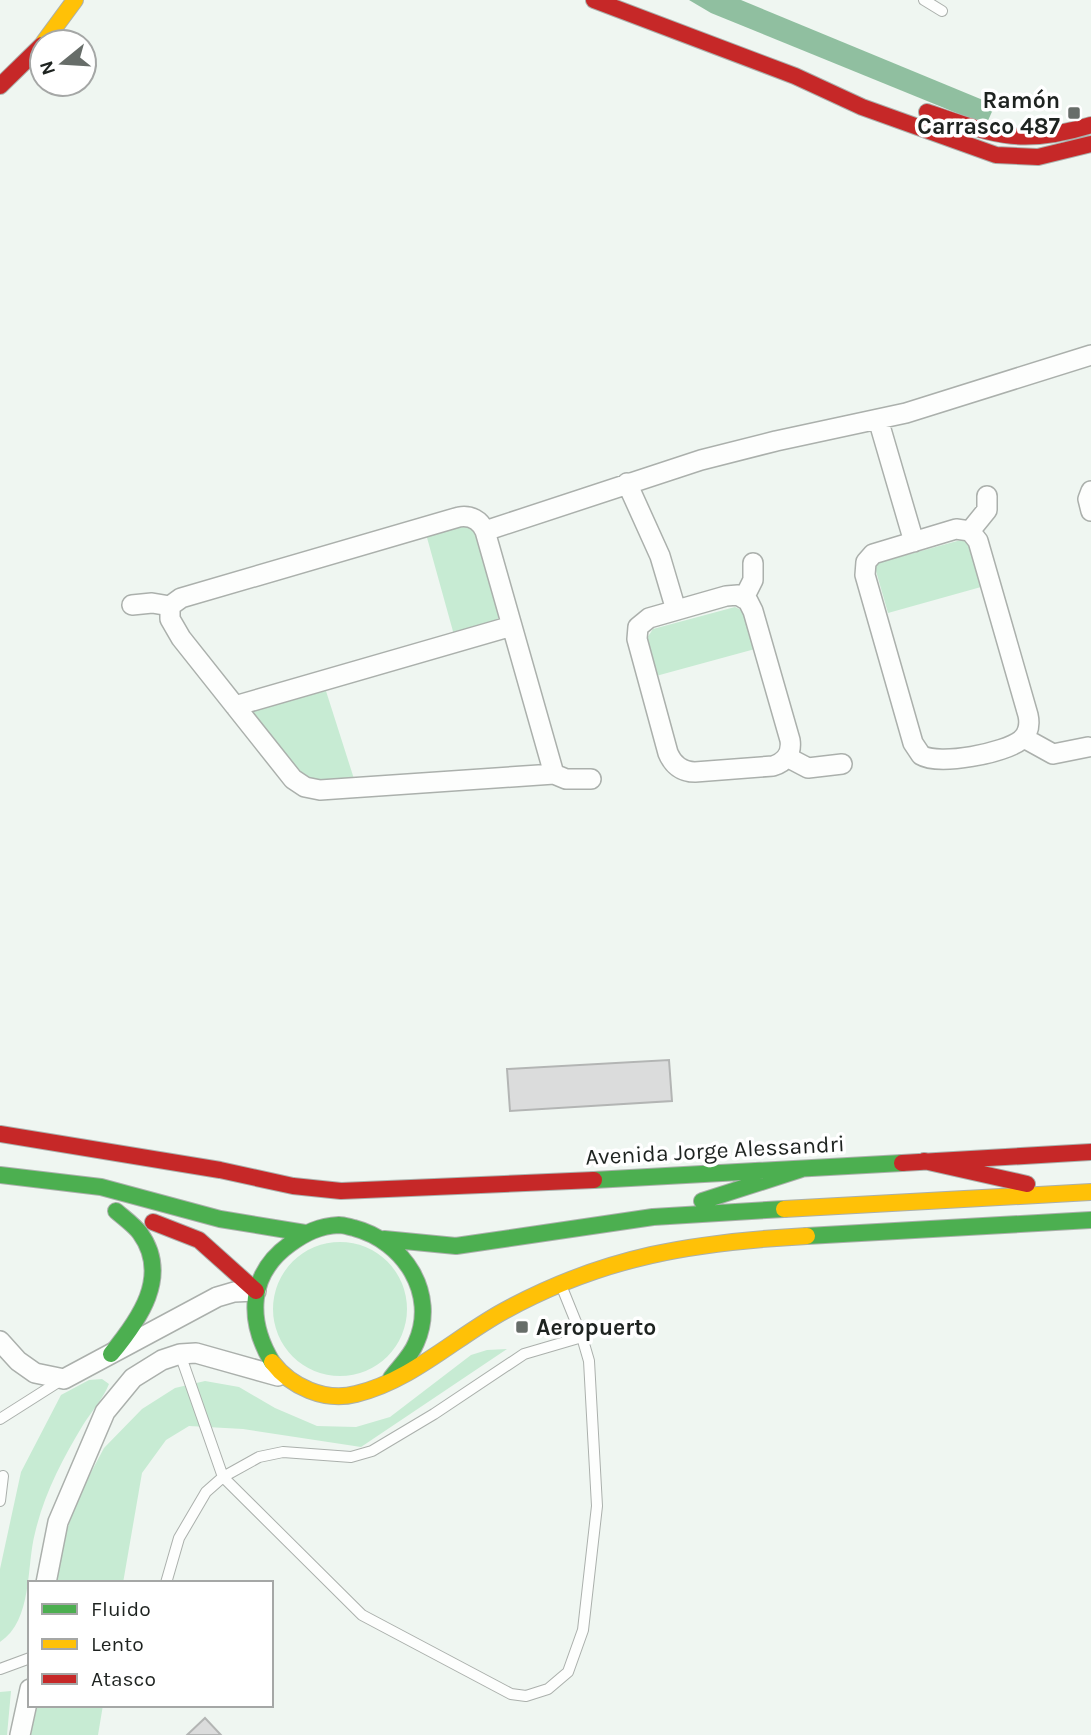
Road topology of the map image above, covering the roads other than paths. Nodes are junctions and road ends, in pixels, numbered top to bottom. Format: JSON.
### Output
{"nodes":[{"id":1,"x":75,"y":0,"type":"edge"},
{"id":2,"x":594,"y":0,"type":"edge"},
{"id":3,"x":924,"y":0,"type":"edge"},
{"id":4,"x":942,"y":11,"type":"dead end"},
{"id":5,"x":54,"y":28,"type":"edge"},
{"id":6,"x":28,"y":58,"type":"edge"},
{"id":7,"x":794,"y":76,"type":"junction"},
{"id":8,"x":0,"y":86,"type":"edge"},
{"id":9,"x":1091,"y":125,"type":"edge"},
{"id":10,"x":1091,"y":144,"type":"edge"},
{"id":11,"x":1091,"y":355,"type":"edge"},
{"id":12,"x":878,"y":419,"type":"junction"},
{"id":13,"x":627,"y":483,"type":"junction"},
{"id":14,"x":1091,"y":491,"type":"edge"},
{"id":15,"x":987,"y":496,"type":"dead end"},
{"id":16,"x":1091,"y":511,"type":"edge"},
{"id":17,"x":485,"y":531,"type":"junction"},
{"id":18,"x":970,"y":531,"type":"junction"},
{"id":19,"x":914,"y":542,"type":"junction"},
{"id":20,"x":753,"y":563,"type":"dead end"},
{"id":21,"x":744,"y":598,"type":"junction"},
{"id":22,"x":132,"y":606,"type":"dead end"},
{"id":23,"x":170,"y":606,"type":"junction"},
{"id":24,"x":676,"y":610,"type":"junction"},
{"id":25,"x":512,"y":626,"type":"junction"},
{"id":26,"x":235,"y":706,"type":"junction"},
{"id":27,"x":1024,"y":738,"type":"junction"},
{"id":28,"x":1088,"y":747,"type":"dead end"},
{"id":29,"x":787,"y":757,"type":"junction"},
{"id":30,"x":842,"y":764,"type":"dead end"},
{"id":31,"x":554,"y":774,"type":"junction"},
{"id":32,"x":591,"y":779,"type":"dead end"},
{"id":33,"x":0,"y":1134,"type":"edge"},
{"id":34,"x":1091,"y":1152,"type":"edge"},
{"id":35,"x":924,"y":1161,"type":"junction"},
{"id":36,"x":802,"y":1169,"type":"junction"},
{"id":37,"x":3,"y":1176,"type":"edge"},
{"id":38,"x":293,"y":1185,"type":"junction"},
{"id":39,"x":1091,"y":1192,"type":"edge"},
{"id":40,"x":1068,"y":1194,"type":"junction"},
{"id":41,"x":76,"y":1200,"type":"dead end"},
{"id":42,"x":653,"y":1217,"type":"junction"},
{"id":43,"x":1091,"y":1220,"type":"edge"},
{"id":44,"x":310,"y":1231,"type":"junction"},
{"id":45,"x":384,"y":1239,"type":"junction"},
{"id":46,"x":560,"y":1283,"type":"junction"},
{"id":47,"x":256,"y":1291,"type":"junction"},
{"id":48,"x":582,"y":1337,"type":"junction"},
{"id":49,"x":0,"y":1340,"type":"edge"},
{"id":50,"x":111,"y":1354,"type":"junction"},
{"id":51,"x":180,"y":1354,"type":"junction"},
{"id":52,"x":286,"y":1378,"type":"junction"},
{"id":53,"x":391,"y":1378,"type":"junction"},
{"id":54,"x":64,"y":1379,"type":"junction"},
{"id":55,"x":0,"y":1419,"type":"edge"},
{"id":56,"x":3,"y":1476,"type":"dead end"},
{"id":57,"x":223,"y":1477,"type":"junction"},
{"id":58,"x":0,"y":1501,"type":"edge"},
{"id":59,"x":46,"y":1581,"type":"edge"},
{"id":60,"x":167,"y":1581,"type":"edge"},
{"id":61,"x":28,"y":1659,"type":"edge"},
{"id":62,"x":0,"y":1669,"type":"edge"},
{"id":63,"x":28,"y":1698,"type":"edge"},
{"id":64,"x":20,"y":1735,"type":"edge"}],
"edges":[{"from":1,"to":5,"type":"main road"},
{"from":2,"to":7,"type":"main road"},
{"from":3,"to":4,"type":"lane"},
{"from":6,"to":8,"type":"main road"},
{"from":7,"to":9,"type":"main road"},
{"from":7,"to":10,"type":"main road"},
{"from":11,"to":12,"type":"street"},
{"from":12,"to":13,"type":"street"},
{"from":12,"to":19,"type":"street"},
{"from":13,"to":17,"type":"street"},
{"from":13,"to":24,"type":"street"},
{"from":14,"to":16,"type":"street"},
{"from":15,"to":18,"type":"street"},
{"from":17,"to":23,"type":"street"},
{"from":17,"to":25,"type":"street"},
{"from":18,"to":19,"type":"street"},
{"from":18,"to":27,"type":"street"},
{"from":19,"to":27,"type":"street"},
{"from":20,"to":21,"type":"street"},
{"from":21,"to":24,"type":"street"},
{"from":21,"to":29,"type":"street"},
{"from":22,"to":23,"type":"street"},
{"from":23,"to":26,"type":"street"},
{"from":24,"to":29,"type":"street"},
{"from":25,"to":26,"type":"street"},
{"from":25,"to":31,"type":"street"},
{"from":26,"to":31,"type":"street"},
{"from":27,"to":28,"type":"street"},
{"from":29,"to":30,"type":"street"},
{"from":31,"to":32,"type":"street"},
{"from":33,"to":38,"type":"main road","name":"Avenida Jorge Alessandri"},
{"from":34,"to":35,"type":"main road","name":"Avenida Jorge Alessandri"},
{"from":35,"to":36,"type":"main road","name":"Avenida Jorge Alessandri"},
{"from":35,"to":40,"type":"main road"},
{"from":36,"to":38,"type":"main road","name":"Avenida Jorge Alessandri"},
{"from":36,"to":42,"type":"main road"},
{"from":37,"to":41,"type":"main road"},
{"from":37,"to":44,"type":"main road"},
{"from":38,"to":44,"type":"main road"},
{"from":39,"to":40,"type":"main road"},
{"from":40,"to":42,"type":"main road"},
{"from":42,"to":45,"type":"main road"},
{"from":43,"to":46,"type":"main road"},
{"from":44,"to":45,"type":"main road"},
{"from":44,"to":47,"type":"main road"},
{"from":45,"to":53,"type":"main road"},
{"from":46,"to":48,"type":"lane"},
{"from":46,"to":53,"type":"main road"},
{"from":47,"to":50,"type":"street"},
{"from":47,"to":50,"type":"main road"},
{"from":47,"to":52,"type":"main road"},
{"from":48,"to":57,"type":"lane"},
{"from":48,"to":57,"type":"lane"},
{"from":49,"to":54,"type":"street"},
{"from":50,"to":54,"type":"street"},
{"from":51,"to":52,"type":"street"},
{"from":51,"to":57,"type":"lane"},
{"from":51,"to":59,"type":"street"},
{"from":52,"to":53,"type":"main road"},
{"from":54,"to":55,"type":"lane"},
{"from":56,"to":58,"type":"lane"},
{"from":57,"to":60,"type":"lane"},
{"from":61,"to":62,"type":"lane"},
{"from":63,"to":64,"type":"street"}]}
